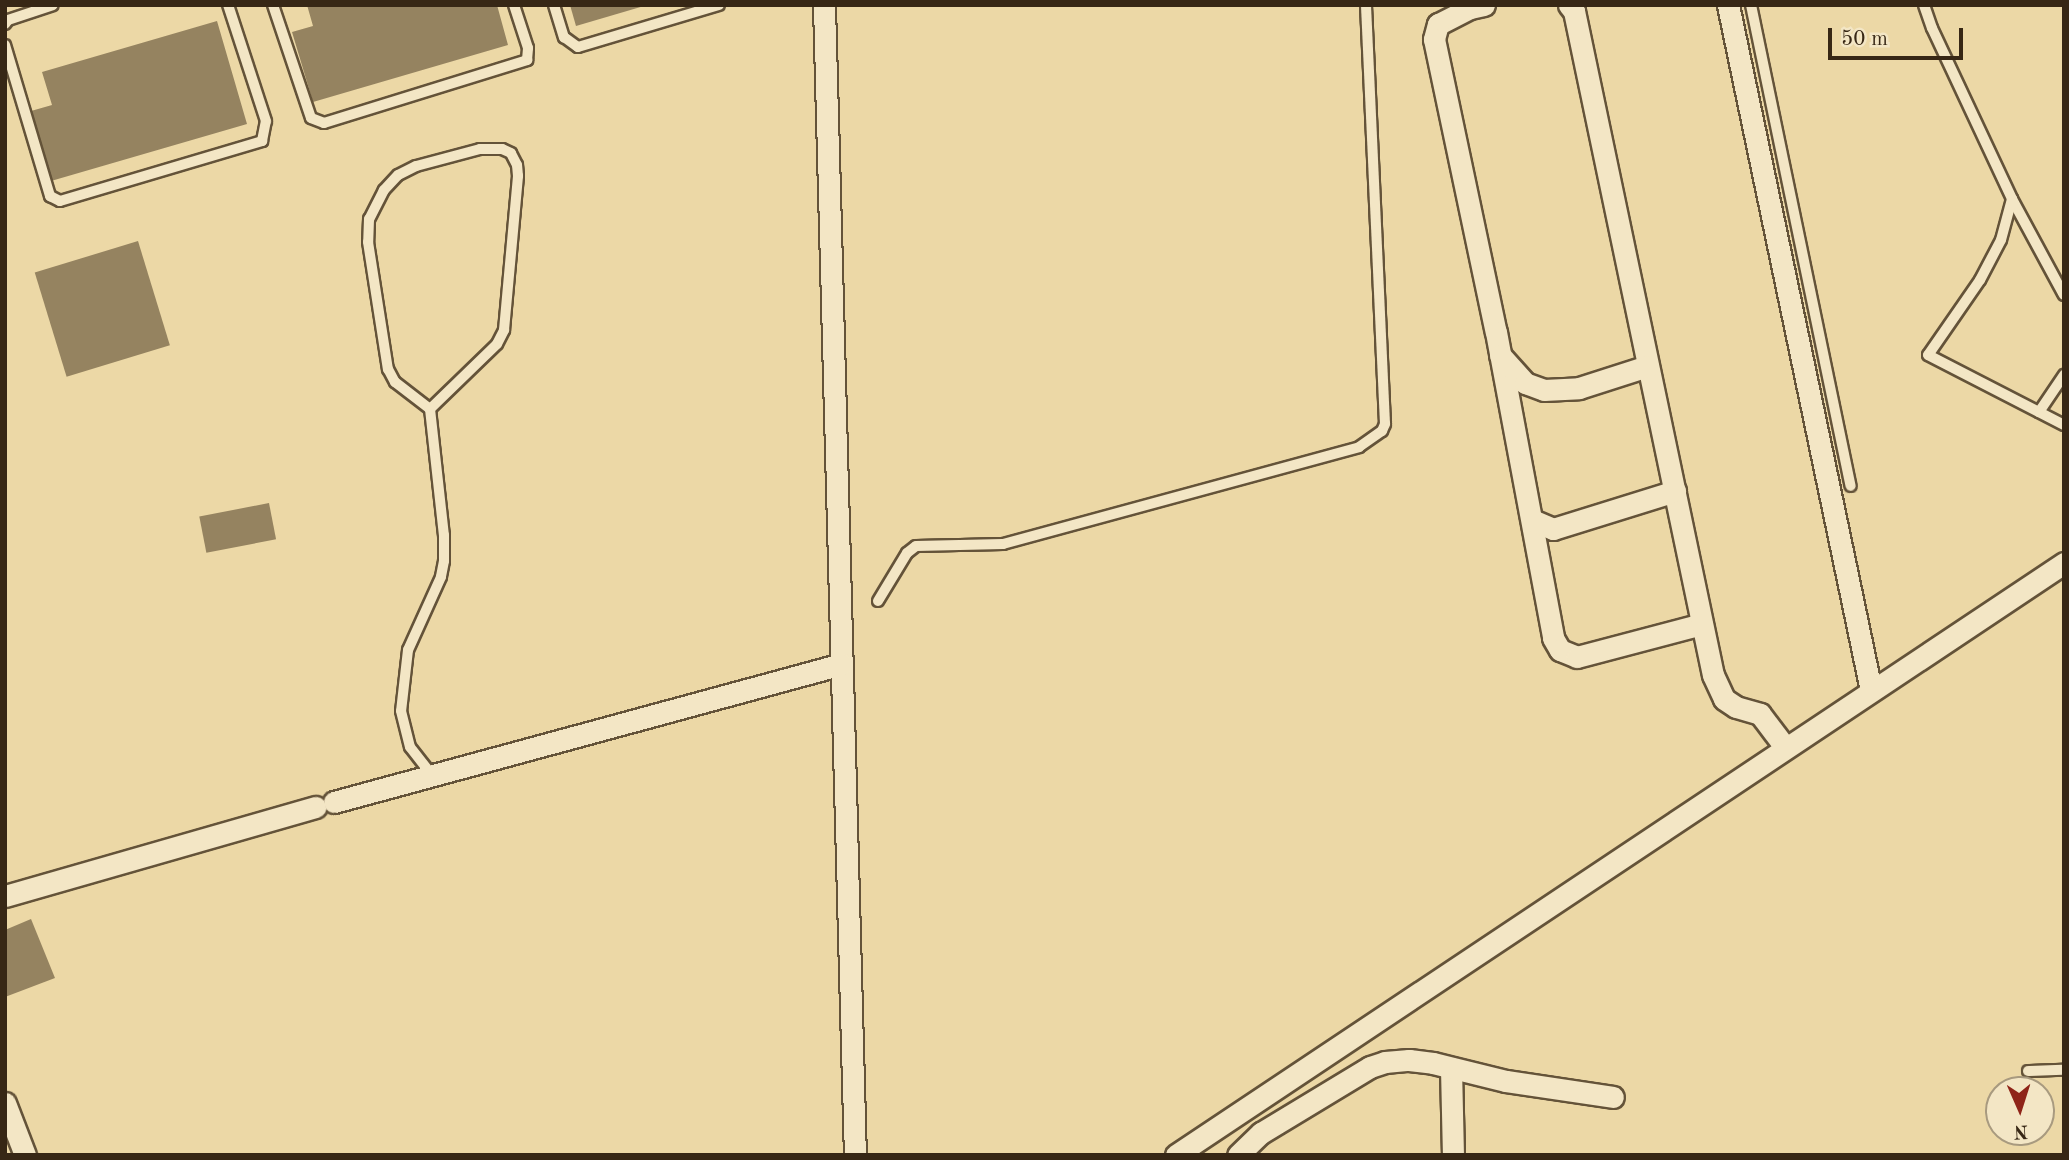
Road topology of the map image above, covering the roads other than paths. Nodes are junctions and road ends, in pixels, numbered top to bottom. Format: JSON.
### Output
{"nodes":[{"id":1,"x":53,"y":5,"type":"edge"},
{"id":2,"x":228,"y":5,"type":"edge"},
{"id":3,"x":273,"y":5,"type":"edge"},
{"id":4,"x":514,"y":5,"type":"edge"},
{"id":5,"x":554,"y":5,"type":"edge"},
{"id":6,"x":719,"y":5,"type":"edge"},
{"id":7,"x":824,"y":5,"type":"edge"},
{"id":8,"x":1366,"y":5,"type":"edge"},
{"id":9,"x":1484,"y":5,"type":"edge"},
{"id":10,"x":1569,"y":5,"type":"edge"},
{"id":11,"x":1728,"y":5,"type":"edge"},
{"id":12,"x":1752,"y":5,"type":"edge"},
{"id":13,"x":1924,"y":5,"type":"edge"},
{"id":14,"x":5,"y":24,"type":"edge"},
{"id":15,"x":5,"y":45,"type":"edge"},
{"id":16,"x":2012,"y":199,"type":"junction"},
{"id":17,"x":2064,"y":295,"type":"edge"},
{"id":18,"x":1500,"y":355,"type":"junction"},
{"id":19,"x":1648,"y":366,"type":"junction"},
{"id":20,"x":2064,"y":375,"type":"edge"},
{"id":21,"x":430,"y":408,"type":"junction"},
{"id":22,"x":2039,"y":412,"type":"junction"},
{"id":23,"x":2064,"y":425,"type":"edge"},
{"id":24,"x":1851,"y":486,"type":"dead end"},
{"id":25,"x":1675,"y":491,"type":"junction"},
{"id":26,"x":1532,"y":520,"type":"junction"},
{"id":27,"x":2064,"y":563,"type":"edge"},
{"id":28,"x":878,"y":601,"type":"dead end"},
{"id":29,"x":1702,"y":624,"type":"junction"},
{"id":30,"x":842,"y":664,"type":"junction"},
{"id":31,"x":1871,"y":690,"type":"junction"},
{"id":32,"x":1785,"y":747,"type":"junction"},
{"id":33,"x":433,"y":776,"type":"junction"},
{"id":34,"x":5,"y":896,"type":"edge"},
{"id":35,"x":1451,"y":1068,"type":"junction"},
{"id":36,"x":2028,"y":1070,"type":"dead end"},
{"id":37,"x":2064,"y":1070,"type":"edge"},
{"id":38,"x":1613,"y":1097,"type":"dead end"},
{"id":39,"x":5,"y":1103,"type":"edge"},
{"id":40,"x":25,"y":1155,"type":"edge"},
{"id":41,"x":855,"y":1155,"type":"edge"},
{"id":42,"x":1176,"y":1155,"type":"edge"},
{"id":43,"x":1238,"y":1155,"type":"edge"},
{"id":44,"x":1453,"y":1155,"type":"edge"}],
"edges":[{"from":1,"to":14,"type":"lane"},
{"from":2,"to":15,"type":"lane"},
{"from":3,"to":4,"type":"lane"},
{"from":5,"to":6,"type":"lane"},
{"from":7,"to":30,"type":"street"},
{"from":8,"to":28,"type":"lane"},
{"from":9,"to":18,"type":"street"},
{"from":10,"to":19,"type":"street"},
{"from":11,"to":31,"type":"street"},
{"from":12,"to":24,"type":"lane"},
{"from":13,"to":16,"type":"lane"},
{"from":16,"to":17,"type":"lane"},
{"from":16,"to":22,"type":"lane"},
{"from":18,"to":19,"type":"street"},
{"from":18,"to":26,"type":"street"},
{"from":19,"to":25,"type":"street"},
{"from":20,"to":22,"type":"lane"},
{"from":21,"to":21,"type":"lane"},
{"from":21,"to":33,"type":"lane"},
{"from":22,"to":23,"type":"lane"},
{"from":25,"to":26,"type":"street"},
{"from":25,"to":29,"type":"street"},
{"from":26,"to":29,"type":"street"},
{"from":27,"to":31,"type":"street"},
{"from":29,"to":32,"type":"street"},
{"from":30,"to":33,"type":"street"},
{"from":30,"to":41,"type":"street"},
{"from":31,"to":32,"type":"street"},
{"from":32,"to":42,"type":"street"},
{"from":33,"to":34,"type":"street"},
{"from":35,"to":38,"type":"street"},
{"from":35,"to":43,"type":"street"},
{"from":35,"to":44,"type":"street"},
{"from":36,"to":37,"type":"lane"},
{"from":39,"to":40,"type":"street"}]}
